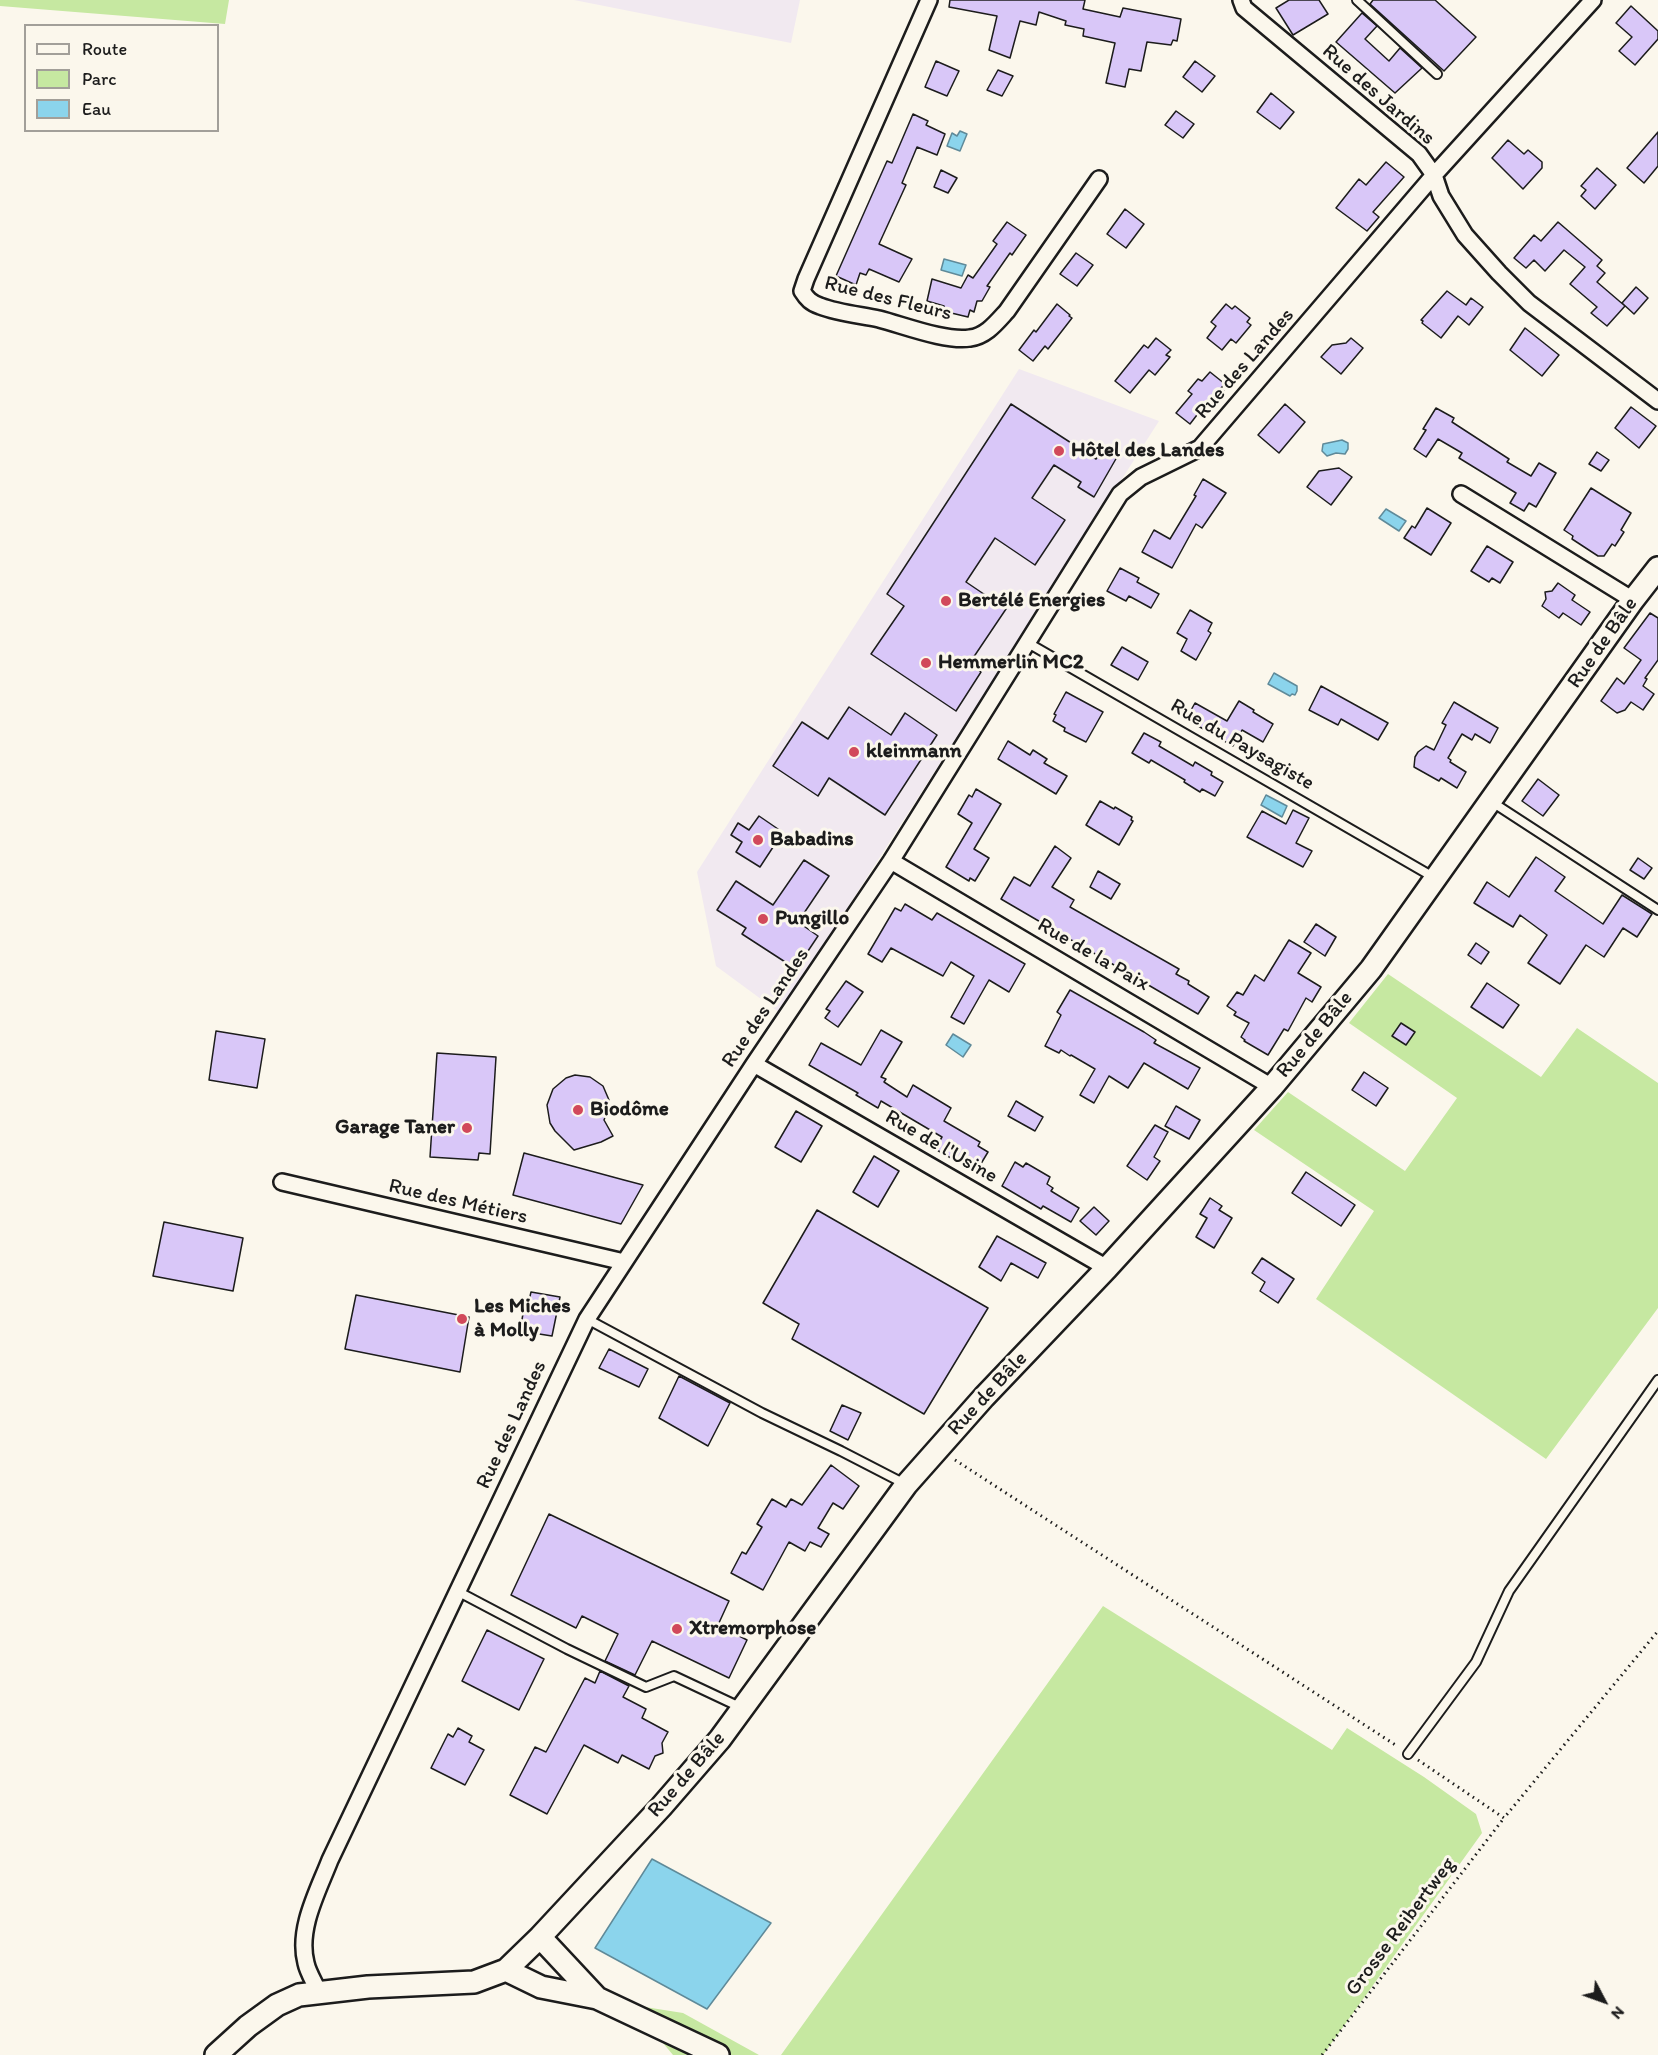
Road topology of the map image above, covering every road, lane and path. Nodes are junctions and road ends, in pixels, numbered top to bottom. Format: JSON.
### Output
{"nodes":[{"id":1,"x":929,"y":0,"type":"edge"},
{"id":2,"x":1241,"y":0,"type":"edge"},
{"id":3,"x":1357,"y":0,"type":"edge"},
{"id":4,"x":1593,"y":0,"type":"edge"},
{"id":5,"x":1437,"y":74,"type":"dead end"},
{"id":6,"x":1434,"y":175,"type":"junction"},
{"id":7,"x":1099,"y":179,"type":"dead end"},
{"id":8,"x":1658,"y":401,"type":"edge"},
{"id":9,"x":1461,"y":494,"type":"dead end"},
{"id":10,"x":1658,"y":568,"type":"edge"},
{"id":11,"x":1633,"y":600,"type":"junction"},
{"id":12,"x":1028,"y":644,"type":"junction"},
{"id":13,"x":1491,"y":801,"type":"junction"},
{"id":14,"x":891,"y":861,"type":"junction"},
{"id":15,"x":1436,"y":879,"type":"junction"},
{"id":16,"x":1656,"y":908,"type":"edge"},
{"id":17,"x":754,"y":1064,"type":"junction"},
{"id":18,"x":1272,"y":1087,"type":"junction"},
{"id":19,"x":282,"y":1182,"type":"dead end"},
{"id":20,"x":624,"y":1262,"type":"junction"},
{"id":21,"x":1107,"y":1268,"type":"junction"},
{"id":22,"x":587,"y":1319,"type":"junction"},
{"id":23,"x":1658,"y":1380,"type":"edge"},
{"id":24,"x":939,"y":1448,"type":"junction"},
{"id":25,"x":906,"y":1485,"type":"junction"},
{"id":26,"x":457,"y":1591,"type":"junction"},
{"id":27,"x":1658,"y":1632,"type":"edge"},
{"id":28,"x":744,"y":1708,"type":"junction"},
{"id":29,"x":1408,"y":1754,"type":"junction"},
{"id":30,"x":1504,"y":1818,"type":"junction"},
{"id":31,"x":540,"y":1937,"type":"junction"},
{"id":32,"x":506,"y":1970,"type":"junction"},
{"id":33,"x":319,"y":1993,"type":"junction"},
{"id":34,"x":597,"y":1998,"type":"junction"},
{"id":35,"x":216,"y":2055,"type":"edge"},
{"id":36,"x":718,"y":2055,"type":"edge"},
{"id":37,"x":1322,"y":2055,"type":"edge"}],
"edges":[{"from":1,"to":7,"type":"street","name":"Rue des Fleurs"},
{"from":2,"to":6,"type":"street","name":"Rue des Jardins"},
{"from":3,"to":5,"type":"lane"},
{"from":4,"to":6,"type":"street","name":"Rue des Landes"},
{"from":6,"to":8,"type":"street","name":"Rue des Jardins"},
{"from":6,"to":12,"type":"street","name":"Rue des Landes"},
{"from":9,"to":11,"type":"street"},
{"from":10,"to":11,"type":"street","name":"Rue de Bâle"},
{"from":11,"to":13,"type":"street","name":"Rue de Bâle"},
{"from":12,"to":14,"type":"street","name":"Rue des Landes"},
{"from":12,"to":15,"type":"lane","name":"Rue du Paysagiste"},
{"from":13,"to":15,"type":"street","name":"Rue de Bâle"},
{"from":13,"to":16,"type":"lane"},
{"from":14,"to":17,"type":"street","name":"Rue des Landes"},
{"from":14,"to":18,"type":"street","name":"Rue de la Paix"},
{"from":15,"to":18,"type":"street","name":"Rue de Bâle"},
{"from":17,"to":20,"type":"street","name":"Rue des Landes"},
{"from":17,"to":21,"type":"street","name":"Rue de l'Usine"},
{"from":18,"to":21,"type":"street","name":"Rue de Bâle"},
{"from":19,"to":20,"type":"street","name":"Rue des Métiers"},
{"from":20,"to":22,"type":"street","name":"Rue des Landes"},
{"from":21,"to":24,"type":"street","name":"Rue de Bâle"},
{"from":22,"to":25,"type":"lane"},
{"from":22,"to":26,"type":"street","name":"Rue des Landes"},
{"from":23,"to":29,"type":"lane"},
{"from":24,"to":25,"type":"street","name":"Rue de Bâle"},
{"from":24,"to":29,"type":"path"},
{"from":25,"to":28,"type":"street","name":"Rue de Bâle"},
{"from":26,"to":28,"type":"lane"},
{"from":26,"to":33,"type":"street","name":"Rue des Landes"},
{"from":27,"to":30,"type":"path","name":"Grosse Reibertweg"},
{"from":28,"to":31,"type":"street","name":"Rue de Bâle"},
{"from":29,"to":30,"type":"path"},
{"from":30,"to":37,"type":"path","name":"Grosse Reibertweg"},
{"from":31,"to":32,"type":"street","name":"Rue de Bâle"},
{"from":31,"to":34,"type":"street"},
{"from":32,"to":33,"type":"street","name":"Rue de Bâle"},
{"from":32,"to":34,"type":"street"},
{"from":33,"to":35,"type":"street","name":"Rue de Bâle"},
{"from":34,"to":36,"type":"street"}]}
